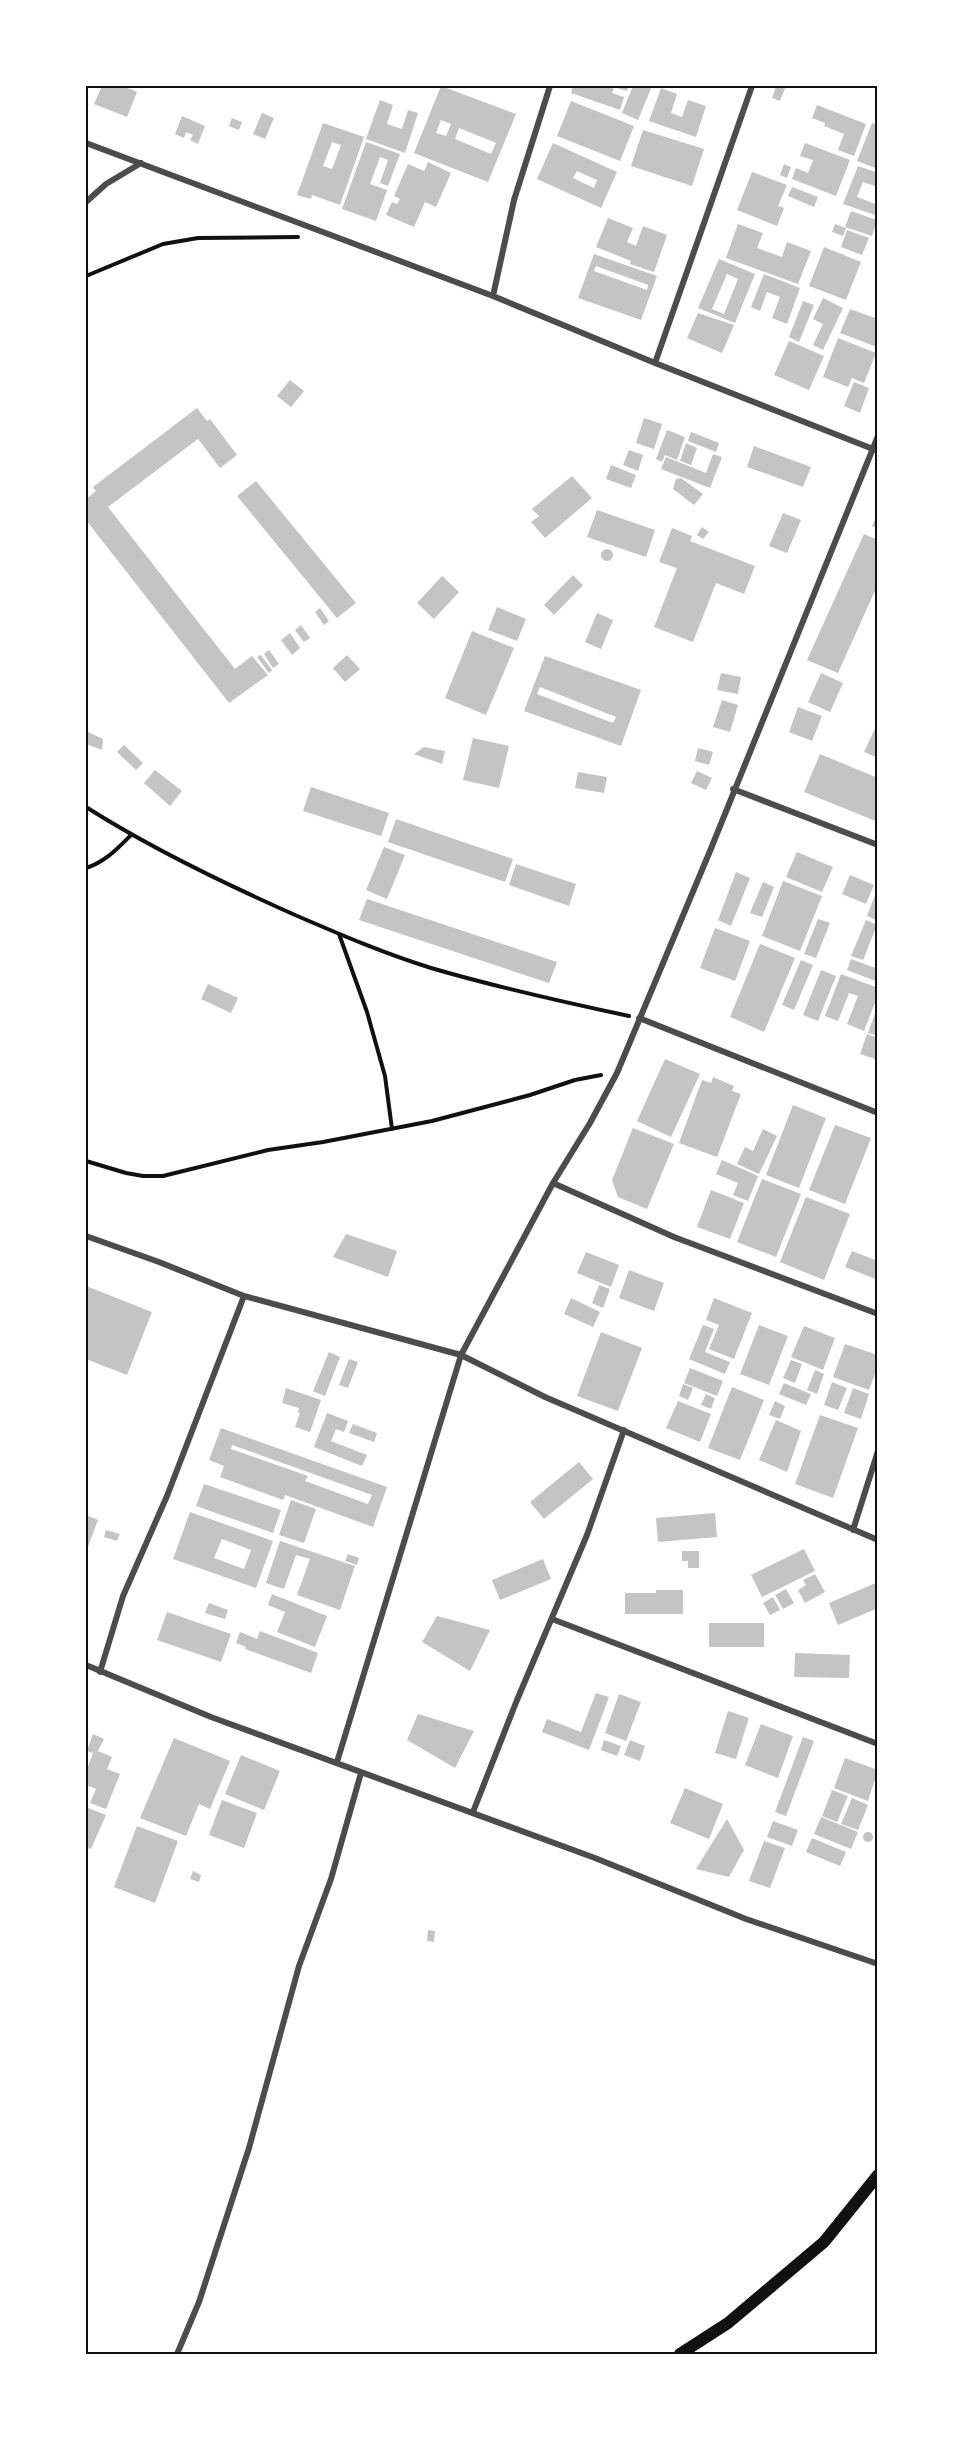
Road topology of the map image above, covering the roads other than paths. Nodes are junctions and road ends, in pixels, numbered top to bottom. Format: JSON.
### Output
{"nodes":[{"id":1,"x":550,"y":86,"type":"edge"},
{"id":2,"x":752,"y":86,"type":"edge"},
{"id":3,"x":86,"y":142,"type":"edge"},
{"id":4,"x":141,"y":163,"type":"junction"},
{"id":5,"x":86,"y":202,"type":"edge"},
{"id":6,"x":493,"y":296,"type":"junction"},
{"id":7,"x":655,"y":363,"type":"junction"},
{"id":8,"x":878,"y":436,"type":"edge"},
{"id":9,"x":875,"y":450,"type":"edge"},
{"id":10,"x":733,"y":789,"type":"junction"},
{"id":11,"x":878,"y":845,"type":"edge"},
{"id":12,"x":639,"y":1018,"type":"junction"},
{"id":13,"x":878,"y":1113,"type":"edge"},
{"id":14,"x":553,"y":1183,"type":"junction"},
{"id":15,"x":86,"y":1236,"type":"edge"},
{"id":16,"x":244,"y":1296,"type":"junction"},
{"id":17,"x":878,"y":1314,"type":"edge"},
{"id":18,"x":461,"y":1355,"type":"junction"},
{"id":19,"x":624,"y":1430,"type":"junction"},
{"id":20,"x":878,"y":1451,"type":"edge"},
{"id":21,"x":853,"y":1530,"type":"junction"},
{"id":22,"x":878,"y":1540,"type":"edge"},
{"id":23,"x":552,"y":1619,"type":"junction"},
{"id":24,"x":86,"y":1665,"type":"edge"},
{"id":25,"x":100,"y":1672,"type":"junction"},
{"id":26,"x":878,"y":1744,"type":"edge"},
{"id":27,"x":337,"y":1762,"type":"junction"},
{"id":28,"x":361,"y":1773,"type":"junction"},
{"id":29,"x":473,"y":1812,"type":"junction"},
{"id":30,"x":878,"y":1964,"type":"edge"},
{"id":31,"x":878,"y":2175,"type":"edge"},
{"id":32,"x":177,"y":2355,"type":"edge"},
{"id":33,"x":680,"y":2355,"type":"edge"}],
"edges":[{"from":1,"to":6,"type":"street"},
{"from":2,"to":7,"type":"street"},
{"from":3,"to":4,"type":"street"},
{"from":4,"to":5,"type":"street"},
{"from":4,"to":6,"type":"street"},
{"from":6,"to":7,"type":"street"},
{"from":7,"to":9,"type":"street"},
{"from":8,"to":9,"type":"street"},
{"from":9,"to":10,"type":"street"},
{"from":10,"to":11,"type":"street"},
{"from":10,"to":12,"type":"street"},
{"from":12,"to":13,"type":"street"},
{"from":12,"to":14,"type":"street"},
{"from":14,"to":17,"type":"street"},
{"from":14,"to":18,"type":"street"},
{"from":15,"to":16,"type":"street"},
{"from":16,"to":18,"type":"street"},
{"from":16,"to":25,"type":"street"},
{"from":18,"to":19,"type":"street"},
{"from":18,"to":27,"type":"street"},
{"from":19,"to":21,"type":"street"},
{"from":19,"to":23,"type":"street"},
{"from":20,"to":21,"type":"street"},
{"from":21,"to":22,"type":"street"},
{"from":23,"to":26,"type":"street"},
{"from":23,"to":29,"type":"street"},
{"from":24,"to":25,"type":"street"},
{"from":25,"to":27,"type":"street"},
{"from":27,"to":28,"type":"street"},
{"from":28,"to":29,"type":"street"},
{"from":28,"to":32,"type":"street"},
{"from":29,"to":30,"type":"street"},
{"from":31,"to":33,"type":"main road"}]}
